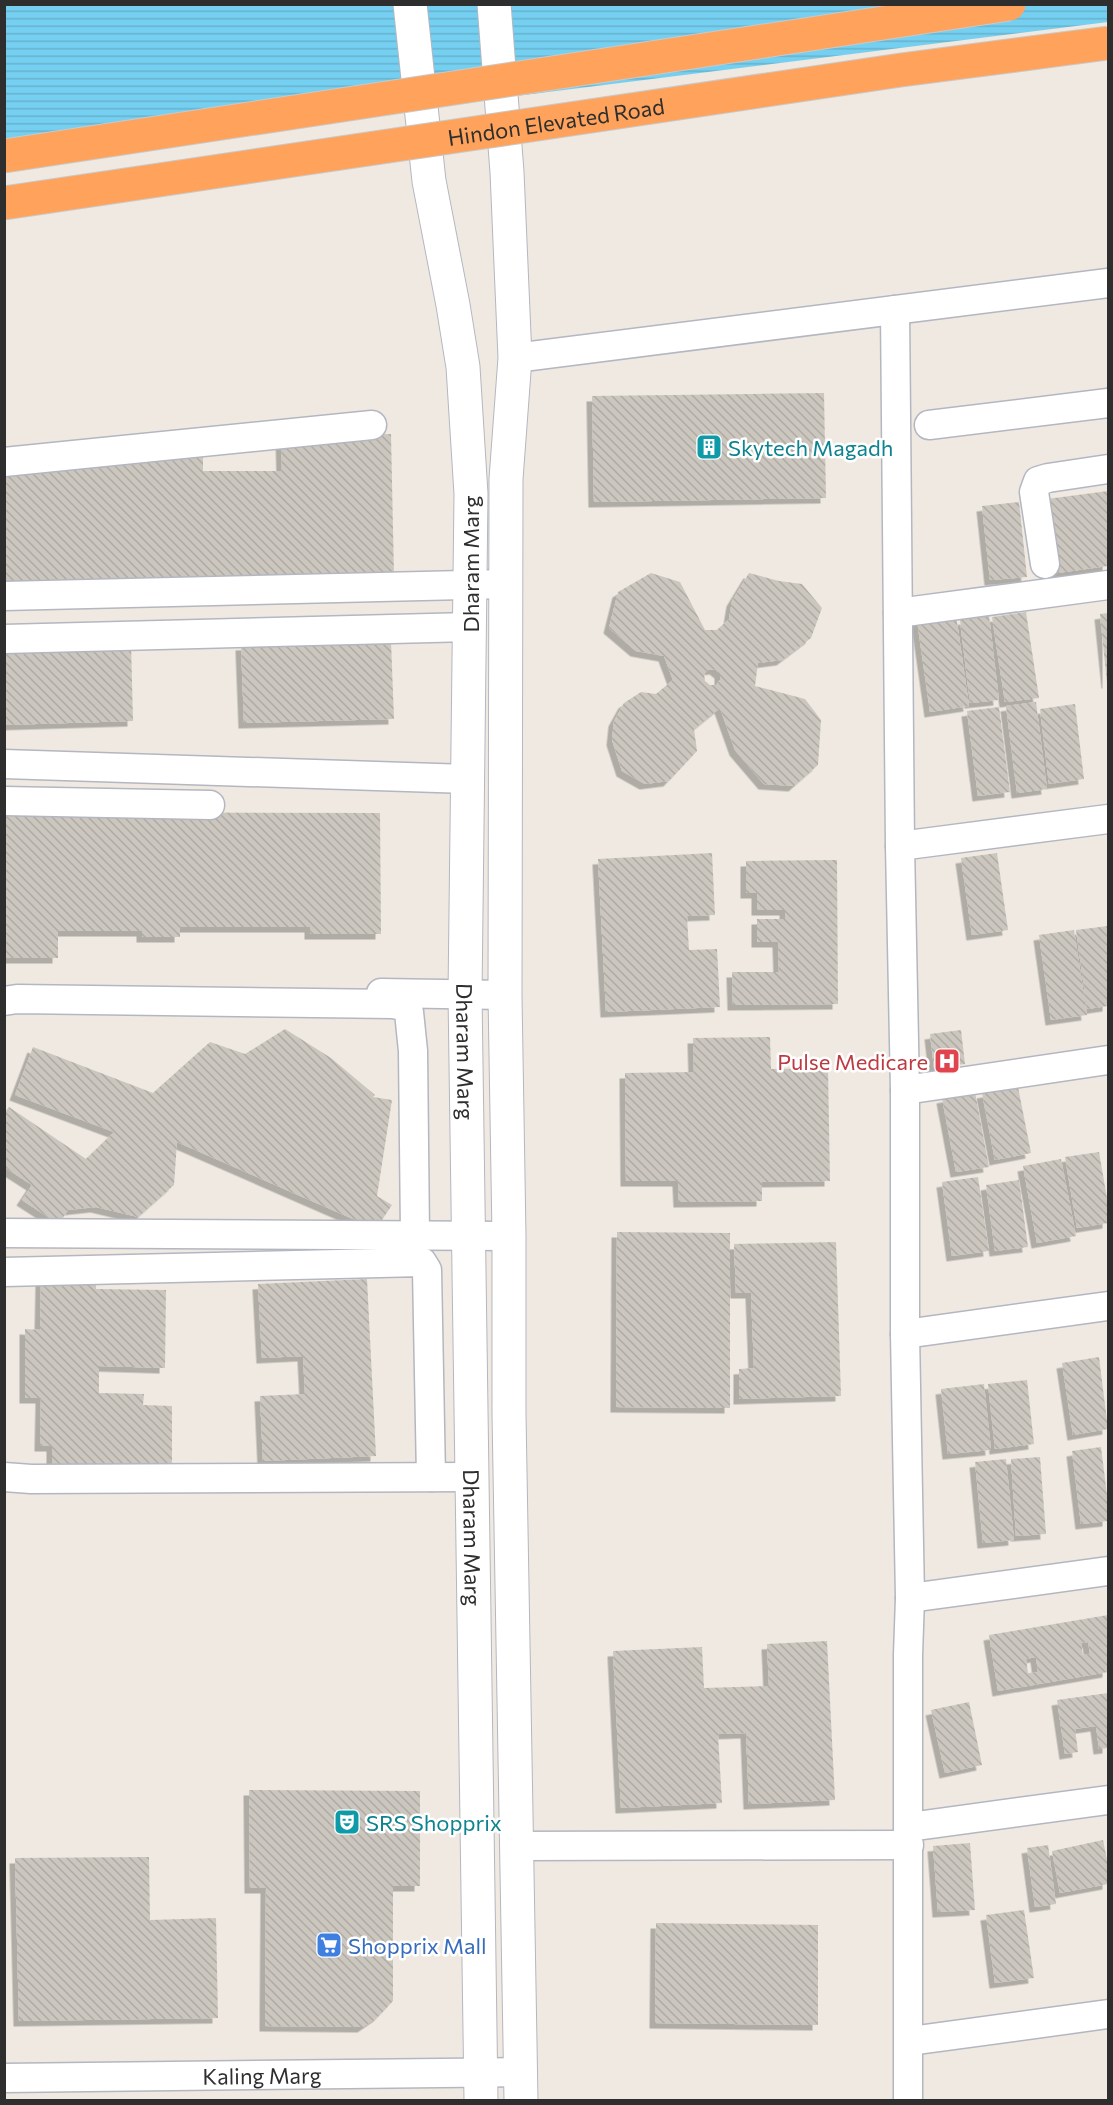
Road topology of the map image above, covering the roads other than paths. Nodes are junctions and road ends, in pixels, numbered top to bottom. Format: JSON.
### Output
{"nodes":[{"id":1,"x":410,"y":4,"type":"edge"},
{"id":2,"x":494,"y":4,"type":"edge"},
{"id":3,"x":1009,"y":4,"type":"edge"},
{"id":4,"x":1108,"y":43,"type":"edge"},
{"id":5,"x":4,"y":156,"type":"edge"},
{"id":6,"x":4,"y":203,"type":"edge"},
{"id":7,"x":1108,"y":283,"type":"edge"},
{"id":8,"x":895,"y":310,"type":"junction"},
{"id":9,"x":515,"y":358,"type":"junction"},
{"id":10,"x":1108,"y":402,"type":"edge"},
{"id":11,"x":372,"y":424,"type":"dead end"},
{"id":12,"x":929,"y":425,"type":"dead end"},
{"id":13,"x":4,"y":462,"type":"edge"},
{"id":14,"x":1108,"y":469,"type":"edge"},
{"id":15,"x":1045,"y":564,"type":"dead end"},
{"id":16,"x":506,"y":584,"type":"junction"},
{"id":17,"x":470,"y":585,"type":"junction"},
{"id":18,"x":1108,"y":585,"type":"edge"},
{"id":19,"x":4,"y":597,"type":"edge"},
{"id":20,"x":898,"y":614,"type":"junction"},
{"id":21,"x":470,"y":627,"type":"junction"},
{"id":22,"x":4,"y":639,"type":"edge"},
{"id":23,"x":4,"y":764,"type":"edge"},
{"id":24,"x":468,"y":779,"type":"junction"},
{"id":25,"x":4,"y":801,"type":"edge"},
{"id":26,"x":210,"y":805,"type":"dead end"},
{"id":27,"x":1108,"y":819,"type":"edge"},
{"id":28,"x":900,"y":846,"type":"junction"},
{"id":29,"x":4,"y":985,"type":"edge"},
{"id":30,"x":465,"y":995,"type":"junction"},
{"id":31,"x":505,"y":995,"type":"junction"},
{"id":32,"x":4,"y":1001,"type":"edge"},
{"id":33,"x":1108,"y":1060,"type":"edge"},
{"id":34,"x":905,"y":1090,"type":"junction"},
{"id":35,"x":4,"y":1233,"type":"edge"},
{"id":36,"x":415,"y":1235,"type":"junction"},
{"id":37,"x":469,"y":1236,"type":"junction"},
{"id":38,"x":509,"y":1236,"type":"junction"},
{"id":39,"x":4,"y":1272,"type":"edge"},
{"id":40,"x":1108,"y":1306,"type":"edge"},
{"id":41,"x":905,"y":1334,"type":"junction"},
{"id":42,"x":509,"y":1414,"type":"junction"},
{"id":43,"x":472,"y":1418,"type":"junction"},
{"id":44,"x":4,"y":1477,"type":"edge"},
{"id":45,"x":431,"y":1477,"type":"junction"},
{"id":46,"x":472,"y":1477,"type":"junction"},
{"id":47,"x":1108,"y":1571,"type":"edge"},
{"id":48,"x":910,"y":1598,"type":"junction"},
{"id":49,"x":1108,"y":1800,"type":"edge"},
{"id":50,"x":909,"y":1836,"type":"junction"},
{"id":51,"x":517,"y":1846,"type":"junction"},
{"id":52,"x":1108,"y":2014,"type":"edge"},
{"id":53,"x":909,"y":2041,"type":"junction"},
{"id":54,"x":4,"y":2078,"type":"edge"},
{"id":55,"x":521,"y":2086,"type":"edge"},
{"id":56,"x":481,"y":2087,"type":"edge"},
{"id":57,"x":274,"y":2088,"type":"edge"},
{"id":58,"x":908,"y":2100,"type":"edge"}],
"edges":[{"from":1,"to":17,"type":"street","name":"Dharam Marg","bridge":true},
{"from":2,"to":9,"type":"street","name":"Dharam Marg","bridge":true},
{"from":3,"to":5,"type":"highway","name":"Hindon Elevated Road","bridge":true},
{"from":4,"to":6,"type":"highway","name":"Hindon Elevated Road","bridge":true},
{"from":7,"to":8,"type":"street"},
{"from":8,"to":9,"type":"street"},
{"from":8,"to":20,"type":"street"},
{"from":9,"to":16,"type":"street","name":"Dharam Marg"},
{"from":10,"to":12,"type":"street"},
{"from":11,"to":13,"type":"street"},
{"from":14,"to":15,"type":"street"},
{"from":16,"to":17,"type":"street"},
{"from":16,"to":31,"type":"street","name":"Dharam Marg"},
{"from":17,"to":19,"type":"street"},
{"from":17,"to":21,"type":"street","name":"Dharam Marg"},
{"from":18,"to":20,"type":"street"},
{"from":20,"to":28,"type":"street"},
{"from":21,"to":22,"type":"street"},
{"from":21,"to":24,"type":"street","name":"Dharam Marg"},
{"from":23,"to":24,"type":"street"},
{"from":24,"to":30,"type":"street","name":"Dharam Marg"},
{"from":25,"to":26,"type":"street"},
{"from":27,"to":28,"type":"street"},
{"from":28,"to":34,"type":"street"},
{"from":29,"to":30,"type":"street"},
{"from":30,"to":31,"type":"street"},
{"from":30,"to":37,"type":"street","name":"Dharam Marg"},
{"from":31,"to":38,"type":"street","name":"Dharam Marg"},
{"from":32,"to":36,"type":"street"},
{"from":33,"to":34,"type":"street"},
{"from":34,"to":41,"type":"street"},
{"from":35,"to":36,"type":"street"},
{"from":36,"to":37,"type":"street"},
{"from":37,"to":38,"type":"street"},
{"from":37,"to":43,"type":"street","name":"Dharam Marg"},
{"from":38,"to":42,"type":"street","name":"Dharam Marg"},
{"from":39,"to":45,"type":"street"},
{"from":40,"to":41,"type":"street"},
{"from":41,"to":48,"type":"street"},
{"from":42,"to":43,"type":"street"},
{"from":42,"to":51,"type":"street","name":"Dharam Marg"},
{"from":43,"to":46,"type":"street","name":"Dharam Marg"},
{"from":44,"to":45,"type":"street"},
{"from":45,"to":46,"type":"street"},
{"from":46,"to":56,"type":"street","name":"Dharam Marg"},
{"from":47,"to":48,"type":"street"},
{"from":48,"to":50,"type":"street"},
{"from":49,"to":50,"type":"street"},
{"from":50,"to":51,"type":"street"},
{"from":50,"to":53,"type":"street"},
{"from":51,"to":55,"type":"street","name":"Dharam Marg"},
{"from":52,"to":53,"type":"street"},
{"from":53,"to":58,"type":"street"},
{"from":54,"to":57,"type":"street","name":"Kaling Marg"},
{"from":55,"to":56,"type":"street","name":"Kaling Marg"},
{"from":56,"to":57,"type":"street","name":"Kaling Marg"}]}
